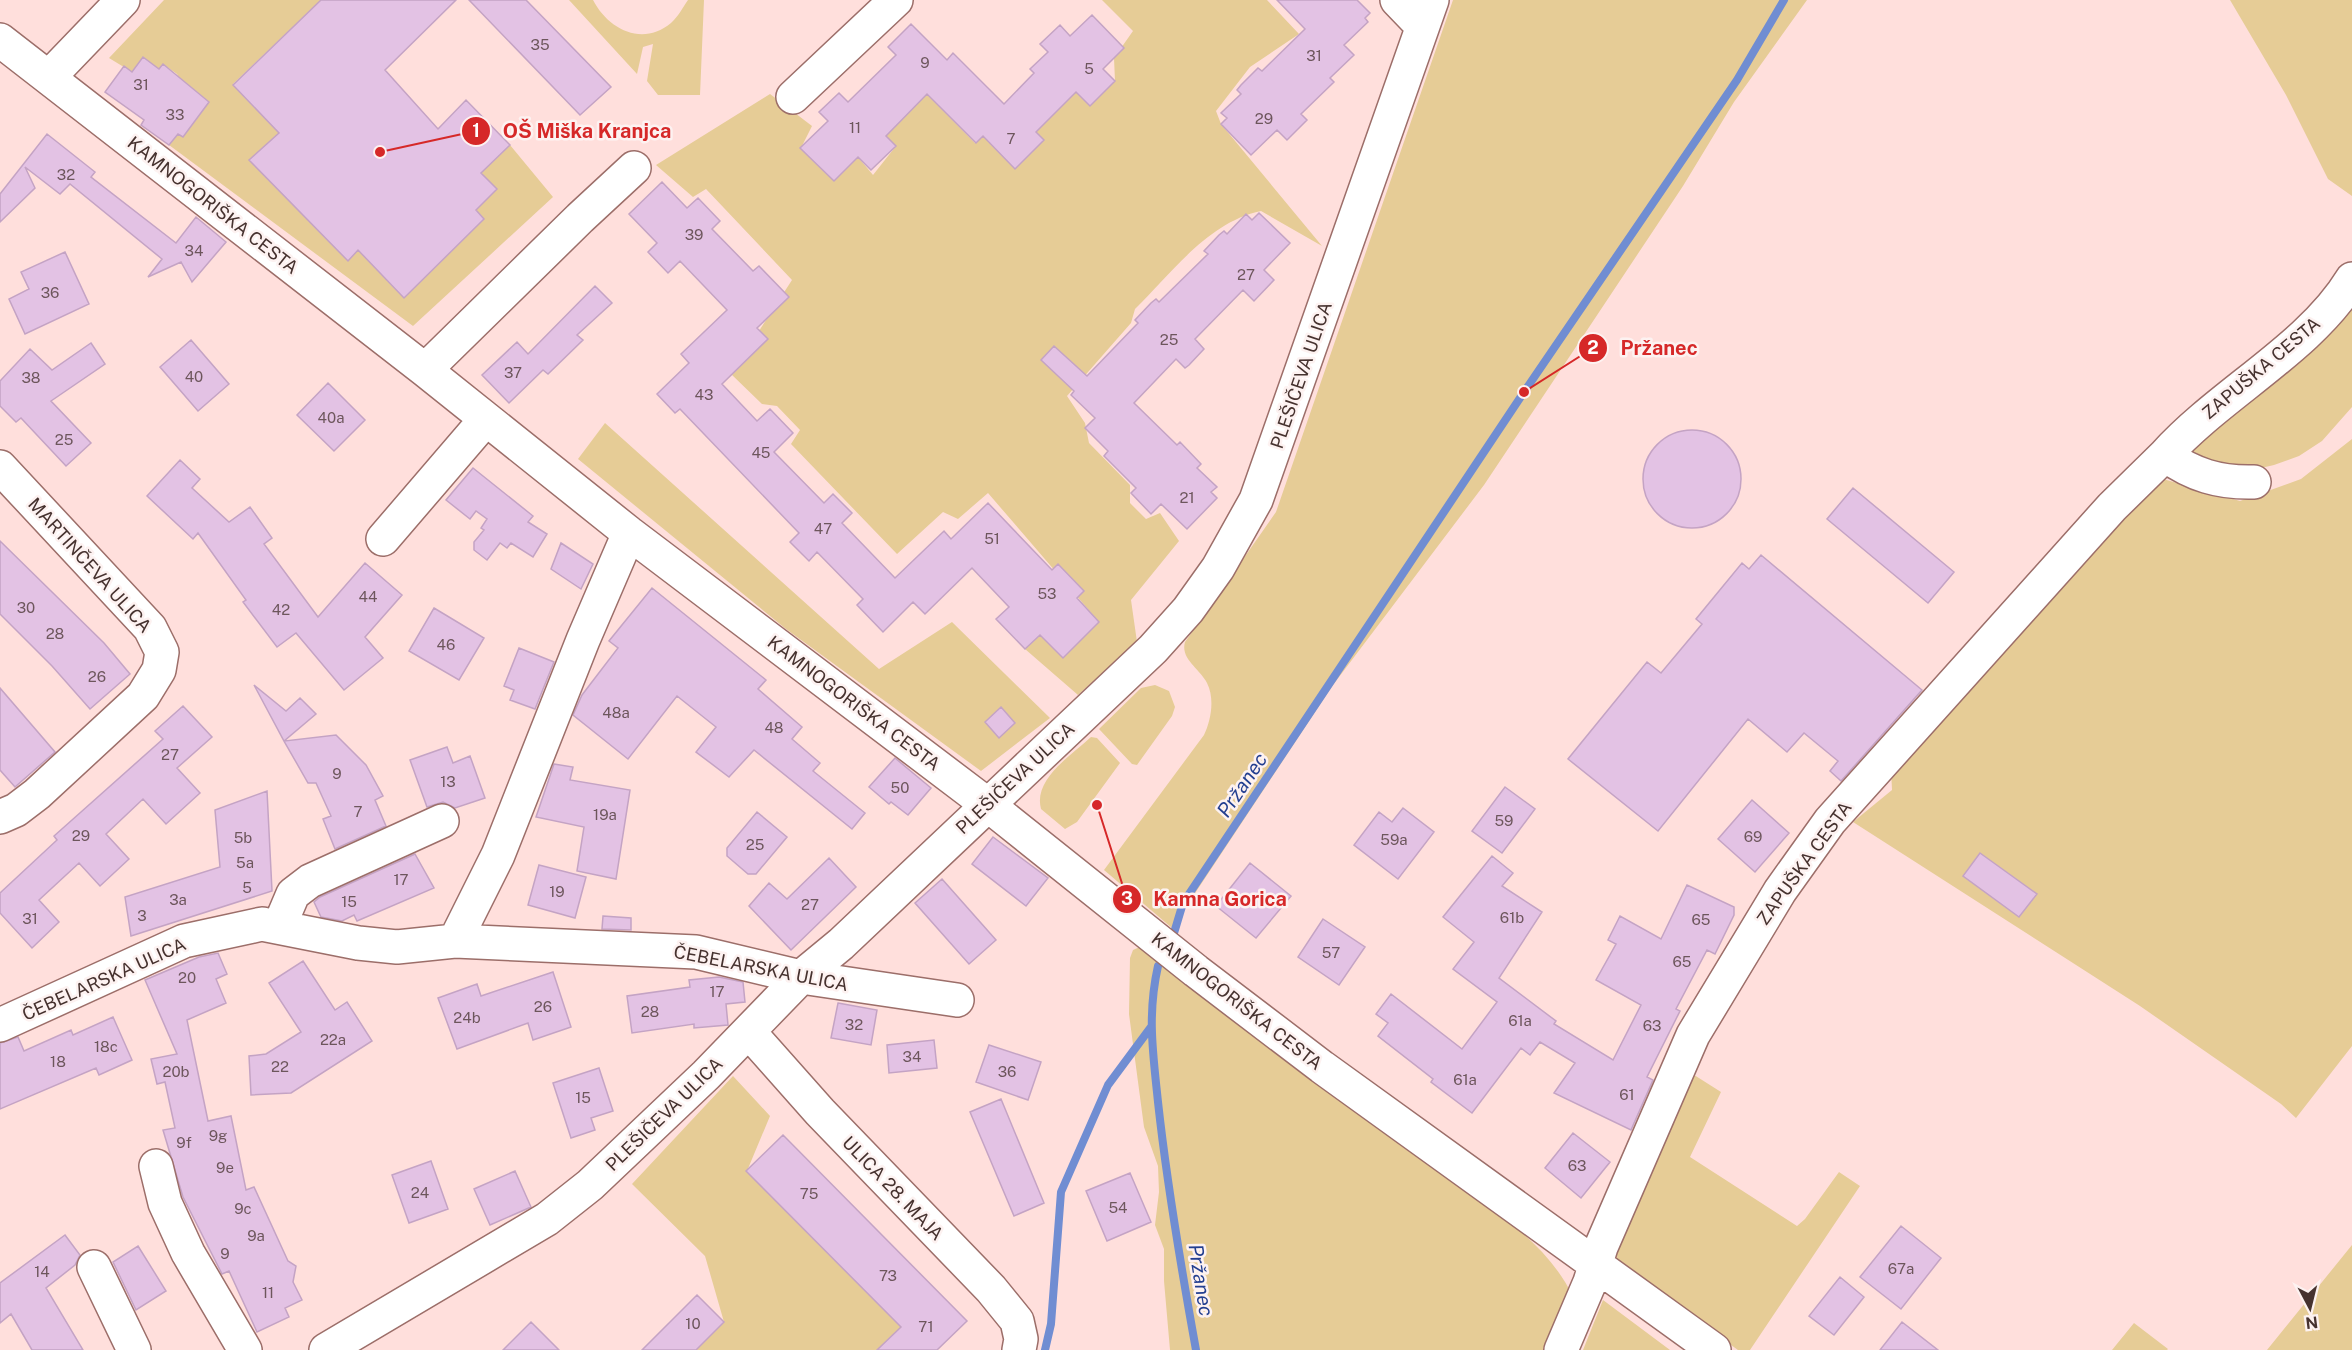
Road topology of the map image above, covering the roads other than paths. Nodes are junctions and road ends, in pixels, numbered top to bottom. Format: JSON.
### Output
{"nodes":[{"id":1,"x":123,"y":0,"type":"edge"},
{"id":2,"x":896,"y":0,"type":"edge"},
{"id":3,"x":1397,"y":0,"type":"edge"},
{"id":4,"x":1427,"y":13,"type":"edge"},
{"id":5,"x":0,"y":40,"type":"edge"},
{"id":6,"x":49,"y":77,"type":"junction"},
{"id":7,"x":793,"y":97,"type":"dead end"},
{"id":8,"x":634,"y":168,"type":"dead end"},
{"id":9,"x":2352,"y":279,"type":"edge"},
{"id":10,"x":425,"y":370,"type":"junction"},
{"id":11,"x":486,"y":419,"type":"junction"},
{"id":12,"x":2165,"y":455,"type":"junction"},
{"id":13,"x":0,"y":467,"type":"edge"},
{"id":14,"x":2254,"y":482,"type":"dead end"},
{"id":15,"x":629,"y":533,"type":"junction"},
{"id":16,"x":383,"y":539,"type":"dead end"},
{"id":17,"x":988,"y":805,"type":"junction"},
{"id":18,"x":0,"y":817,"type":"edge"},
{"id":19,"x":442,"y":821,"type":"dead end"},
{"id":20,"x":279,"y":927,"type":"junction"},
{"id":21,"x":455,"y":940,"type":"junction"},
{"id":22,"x":801,"y":977,"type":"junction"},
{"id":23,"x":957,"y":1000,"type":"dead end"},
{"id":24,"x":0,"y":1025,"type":"edge"},
{"id":25,"x":749,"y":1032,"type":"junction"},
{"id":26,"x":156,"y":1166,"type":"dead end"},
{"id":27,"x":1595,"y":1264,"type":"junction"},
{"id":28,"x":94,"y":1267,"type":"dead end"},
{"id":29,"x":134,"y":1350,"type":"edge"},
{"id":30,"x":245,"y":1350,"type":"edge"},
{"id":31,"x":326,"y":1350,"type":"edge"},
{"id":32,"x":1019,"y":1350,"type":"edge"},
{"id":33,"x":1561,"y":1350,"type":"edge"},
{"id":34,"x":1714,"y":1350,"type":"edge"}],
"edges":[{"from":1,"to":6,"type":"street"},
{"from":2,"to":7,"type":"street"},
{"from":3,"to":4,"type":"street"},
{"from":4,"to":17,"type":"street","name":"PLEŠIČEVA ULICA"},
{"from":5,"to":6,"type":"street","name":"KAMNOGORIŠKA CESTA"},
{"from":6,"to":10,"type":"street","name":"KAMNOGORIŠKA CESTA"},
{"from":8,"to":10,"type":"street"},
{"from":9,"to":12,"type":"street","name":"ZAPUŠKA CESTA"},
{"from":10,"to":11,"type":"street","name":"KAMNOGORIŠKA CESTA"},
{"from":11,"to":15,"type":"street","name":"KAMNOGORIŠKA CESTA"},
{"from":11,"to":16,"type":"street"},
{"from":12,"to":14,"type":"street"},
{"from":12,"to":27,"type":"street","name":"ZAPUŠKA CESTA"},
{"from":13,"to":18,"type":"street","name":"MARTINČEVA ULICA"},
{"from":15,"to":17,"type":"street","name":"KAMNOGORIŠKA CESTA"},
{"from":15,"to":21,"type":"street"},
{"from":17,"to":22,"type":"street","name":"PLEŠIČEVA ULICA"},
{"from":17,"to":27,"type":"street","name":"KAMNOGORIŠKA CESTA"},
{"from":19,"to":20,"type":"street"},
{"from":20,"to":21,"type":"street","name":"ČEBELARSKA ULICA"},
{"from":20,"to":24,"type":"street","name":"ČEBELARSKA ULICA"},
{"from":21,"to":22,"type":"street","name":"ČEBELARSKA ULICA"},
{"from":22,"to":23,"type":"street","name":"ČEBELARSKA ULICA"},
{"from":22,"to":25,"type":"street","name":"PLEŠIČEVA ULICA"},
{"from":25,"to":31,"type":"street","name":"PLEŠIČEVA ULICA"},
{"from":25,"to":32,"type":"street","name":"ULICA 28. MAJA"},
{"from":26,"to":30,"type":"street"},
{"from":27,"to":33,"type":"street","name":"ZAPUŠKA CESTA"},
{"from":27,"to":34,"type":"street","name":"KAMNOGORIŠKA CESTA"},
{"from":28,"to":29,"type":"street"}]}
